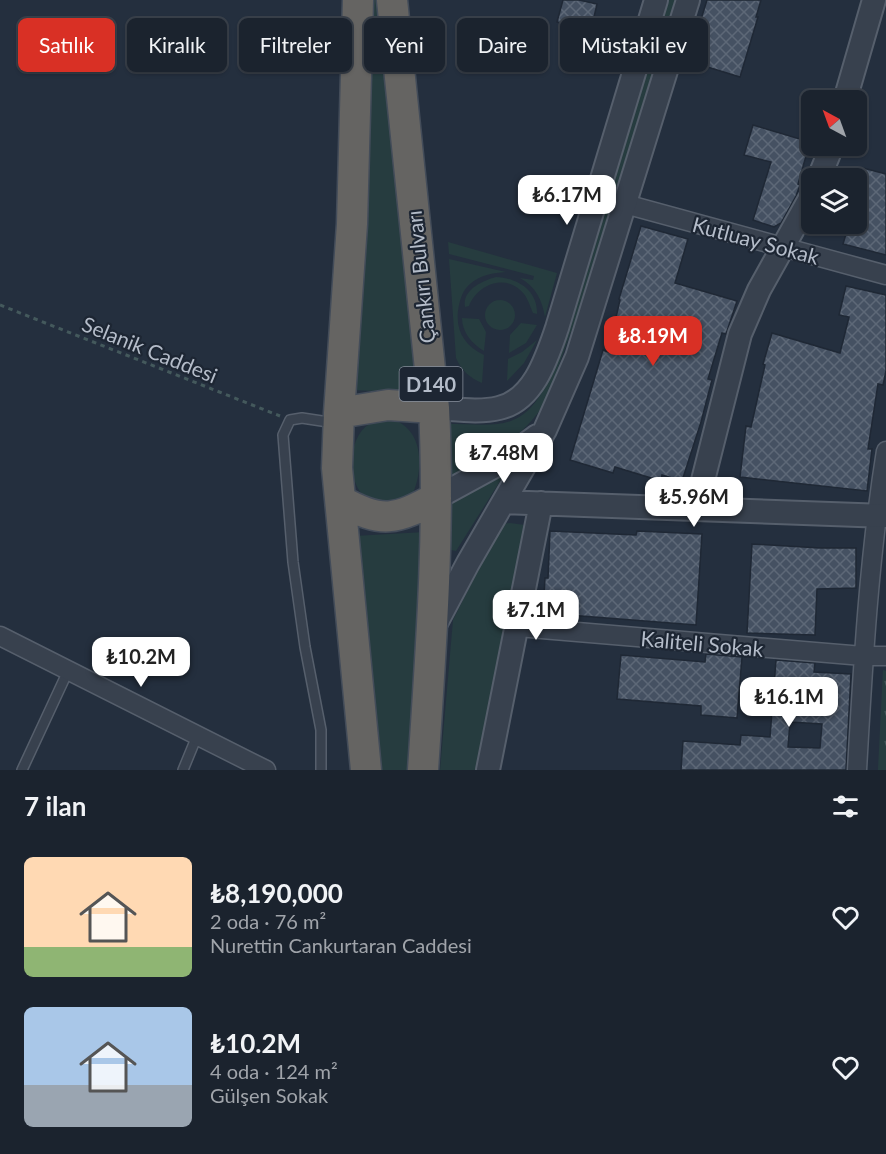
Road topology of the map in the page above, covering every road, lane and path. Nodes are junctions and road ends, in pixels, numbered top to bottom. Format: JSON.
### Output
{"nodes":[{"id":1,"x":358,"y":0,"type":"edge"},
{"id":2,"x":392,"y":0,"type":"edge"},
{"id":3,"x":656,"y":0,"type":"edge"},
{"id":4,"x":688,"y":0,"type":"edge"},
{"id":5,"x":874,"y":0,"type":"edge"},
{"id":6,"x":848,"y":90,"type":"edge"},
{"id":7,"x":625,"y":204,"type":"junction"},
{"id":8,"x":801,"y":216,"type":"edge"},
{"id":9,"x":784,"y":248,"type":"junction"},
{"id":10,"x":886,"y":275,"type":"edge"},
{"id":11,"x":0,"y":305,"type":"edge"},
{"id":12,"x":434,"y":408,"type":"junction"},
{"id":13,"x":338,"y":418,"type":"junction"},
{"id":14,"x":290,"y":420,"type":"junction"},
{"id":15,"x":546,"y":430,"type":"junction"},
{"id":16,"x":886,"y":451,"type":"edge"},
{"id":17,"x":436,"y":498,"type":"junction"},
{"id":18,"x":341,"y":501,"type":"junction"},
{"id":19,"x":504,"y":502,"type":"junction"},
{"id":20,"x":541,"y":503,"type":"junction"},
{"id":21,"x":696,"y":508,"type":"junction"},
{"id":22,"x":881,"y":515,"type":"edge"},
{"id":23,"x":518,"y":627,"type":"junction"},
{"id":24,"x":432,"y":631,"type":"junction"},
{"id":25,"x":0,"y":636,"type":"edge"},
{"id":26,"x":863,"y":656,"type":"junction"},
{"id":27,"x":886,"y":656,"type":"edge"},
{"id":28,"x":68,"y":671,"type":"junction"},
{"id":29,"x":197,"y":736,"type":"junction"},
{"id":30,"x":22,"y":770,"type":"edge"},
{"id":31,"x":183,"y":770,"type":"edge"},
{"id":32,"x":266,"y":770,"type":"edge"},
{"id":33,"x":321,"y":770,"type":"edge"},
{"id":34,"x":366,"y":770,"type":"edge"},
{"id":35,"x":423,"y":770,"type":"edge"},
{"id":36,"x":488,"y":770,"type":"edge"},
{"id":37,"x":857,"y":770,"type":"edge"}],
"edges":[{"from":1,"to":13,"type":"highway"},
{"from":2,"to":12,"type":"highway","name":"Çankırı Bulvarı","number":"D140"},
{"from":3,"to":12,"type":"street"},
{"from":4,"to":7,"type":"street"},
{"from":5,"to":6,"type":"street"},
{"from":7,"to":9,"type":"street","name":"Kutluay Sokak"},
{"from":7,"to":15,"type":"street"},
{"from":8,"to":9,"type":"street"},
{"from":9,"to":10,"type":"street","name":"Kutluay Sokak"},
{"from":9,"to":21,"type":"street"},
{"from":11,"to":14,"type":"path","name":"Selanik Caddesi"},
{"from":12,"to":13,"type":"highway"},
{"from":12,"to":17,"type":"highway","name":"Çankırı Bulvarı","number":"D140"},
{"from":13,"to":14,"type":"lane"},
{"from":13,"to":18,"type":"highway"},
{"from":14,"to":33,"type":"lane"},
{"from":15,"to":17,"type":"street"},
{"from":15,"to":19,"type":"street"},
{"from":16,"to":22,"type":"street"},
{"from":17,"to":18,"type":"highway"},
{"from":17,"to":24,"type":"highway","name":"Çankırı Bulvarı","number":"D140"},
{"from":18,"to":34,"type":"highway"},
{"from":19,"to":20,"type":"street"},
{"from":19,"to":24,"type":"street"},
{"from":20,"to":21,"type":"street"},
{"from":20,"to":23,"type":"street"},
{"from":21,"to":22,"type":"street"},
{"from":22,"to":26,"type":"street"},
{"from":23,"to":26,"type":"street","name":"Kaliteli Sokak"},
{"from":23,"to":36,"type":"street"},
{"from":24,"to":35,"type":"highway","name":"Çankırı Bulvarı","number":"D140"},
{"from":25,"to":28,"type":"street"},
{"from":26,"to":27,"type":"street","name":"Kaliteli Sokak"},
{"from":26,"to":37,"type":"street"},
{"from":28,"to":29,"type":"street"},
{"from":28,"to":30,"type":"lane"},
{"from":29,"to":31,"type":"lane"},
{"from":29,"to":32,"type":"street"}]}
